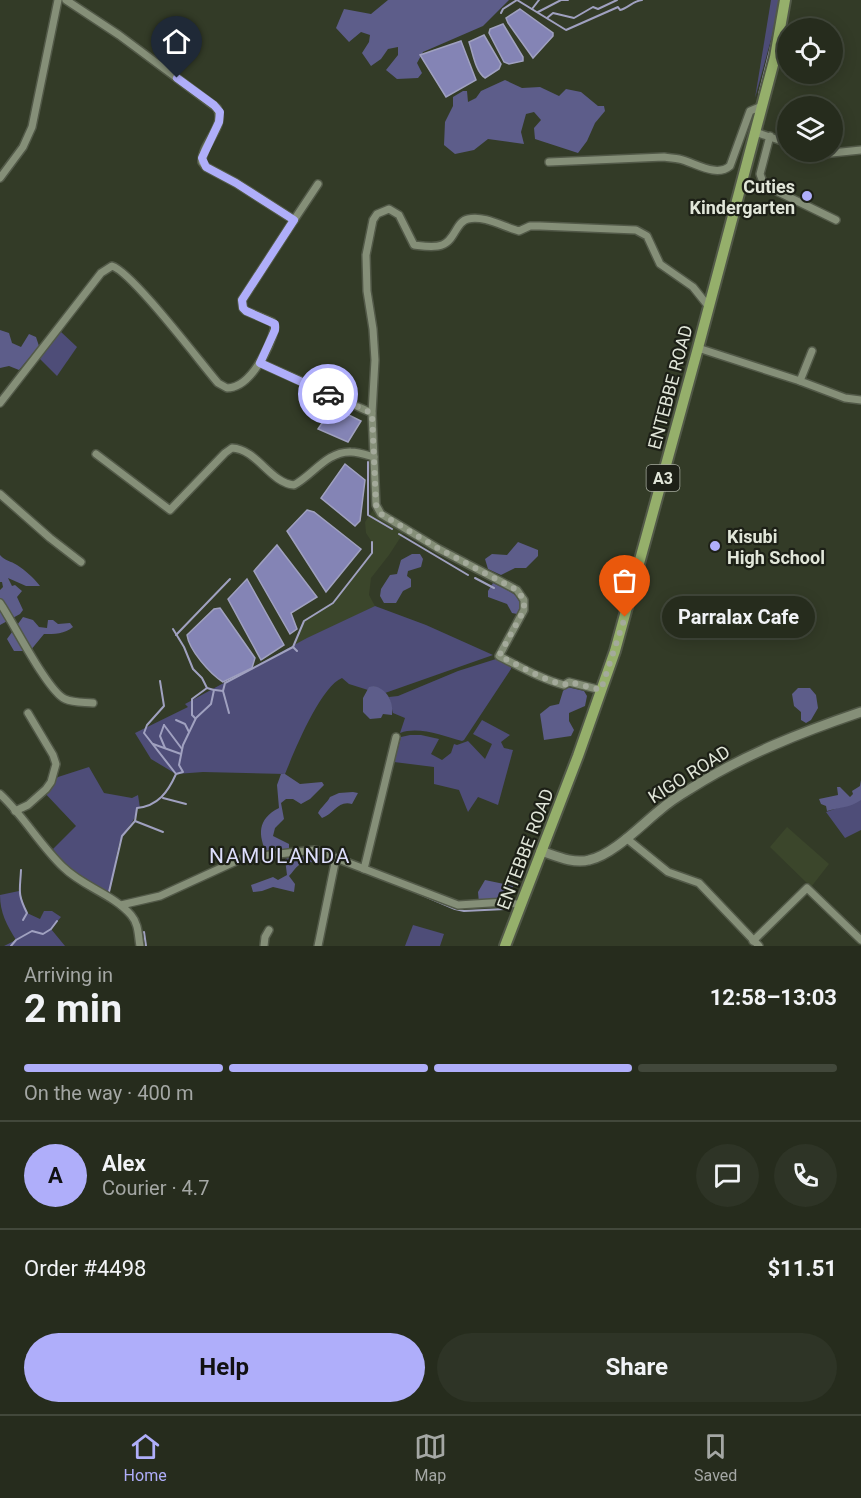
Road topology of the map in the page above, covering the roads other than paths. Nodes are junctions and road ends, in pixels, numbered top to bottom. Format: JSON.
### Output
{"nodes":[{"id":1,"x":58,"y":0,"type":"edge"},
{"id":2,"x":66,"y":0,"type":"edge"},
{"id":3,"x":785,"y":0,"type":"edge"},
{"id":4,"x":762,"y":106,"type":"junction"},
{"id":5,"x":755,"y":132,"type":"junction"},
{"id":6,"x":770,"y":136,"type":"junction"},
{"id":7,"x":777,"y":139,"type":"edge"},
{"id":8,"x":861,"y":150,"type":"edge"},
{"id":9,"x":843,"y":152,"type":"edge"},
{"id":10,"x":549,"y":162,"type":"dead end"},
{"id":11,"x":0,"y":178,"type":"edge"},
{"id":12,"x":318,"y":184,"type":"dead end"},
{"id":13,"x":294,"y":220,"type":"junction"},
{"id":14,"x":836,"y":220,"type":"dead end"},
{"id":15,"x":709,"y":307,"type":"junction"},
{"id":16,"x":698,"y":348,"type":"junction"},
{"id":17,"x":812,"y":351,"type":"dead end"},
{"id":18,"x":260,"y":363,"type":"junction"},
{"id":19,"x":800,"y":381,"type":"junction"},
{"id":20,"x":1,"y":398,"type":"edge"},
{"id":21,"x":861,"y":400,"type":"edge"},
{"id":22,"x":372,"y":413,"type":"junction"},
{"id":23,"x":96,"y":453,"type":"dead end"},
{"id":24,"x":374,"y":457,"type":"junction"},
{"id":25,"x":0,"y":494,"type":"edge"},
{"id":26,"x":81,"y":562,"type":"dead end"},
{"id":27,"x":0,"y":603,"type":"edge"},
{"id":28,"x":601,"y":690,"type":"junction"},
{"id":29,"x":93,"y":703,"type":"dead end"},
{"id":30,"x":861,"y":712,"type":"edge"},
{"id":31,"x":28,"y":713,"type":"dead end"},
{"id":32,"x":396,"y":737,"type":"dead end"},
{"id":33,"x":0,"y":794,"type":"edge"},
{"id":34,"x":15,"y":812,"type":"junction"},
{"id":35,"x":626,"y":838,"type":"junction"},
{"id":36,"x":541,"y":851,"type":"junction"},
{"id":37,"x":336,"y":858,"type":"junction"},
{"id":38,"x":364,"y":869,"type":"junction"},
{"id":39,"x":121,"y":905,"type":"junction"},
{"id":40,"x":521,"y":905,"type":"junction"},
{"id":41,"x":269,"y":930,"type":"dead end"},
{"id":42,"x":861,"y":940,"type":"edge"},
{"id":43,"x":756,"y":943,"type":"edge"},
{"id":44,"x":140,"y":946,"type":"edge"},
{"id":45,"x":264,"y":946,"type":"edge"},
{"id":46,"x":318,"y":946,"type":"edge"},
{"id":47,"x":506,"y":946,"type":"edge"}],
"edges":[{"from":1,"to":11,"type":"street"},
{"from":2,"to":13,"type":"street"},
{"from":3,"to":4,"type":"main road","name":"ENTEBBE ROAD","number":"A3"},
{"from":4,"to":5,"type":"main road","name":"ENTEBBE ROAD","number":"A3"},
{"from":4,"to":10,"type":"street"},
{"from":5,"to":6,"type":"street"},
{"from":5,"to":15,"type":"main road","name":"ENTEBBE ROAD","number":"A3"},
{"from":6,"to":7,"type":"street"},
{"from":6,"to":14,"type":"street"},
{"from":8,"to":9,"type":"street"},
{"from":12,"to":13,"type":"street"},
{"from":13,"to":18,"type":"street"},
{"from":15,"to":16,"type":"main road","name":"ENTEBBE ROAD","number":"A3"},
{"from":15,"to":22,"type":"street"},
{"from":16,"to":19,"type":"street"},
{"from":16,"to":28,"type":"main road","name":"ENTEBBE ROAD","number":"A3"},
{"from":17,"to":19,"type":"street"},
{"from":18,"to":20,"type":"street"},
{"from":18,"to":22,"type":"street"},
{"from":19,"to":21,"type":"street"},
{"from":22,"to":24,"type":"street"},
{"from":23,"to":24,"type":"street"},
{"from":24,"to":28,"type":"street"},
{"from":25,"to":26,"type":"street"},
{"from":27,"to":29,"type":"street"},
{"from":28,"to":36,"type":"main road","name":"ENTEBBE ROAD","number":"A3"},
{"from":30,"to":35,"type":"street","name":"KIGO ROAD"},
{"from":31,"to":34,"type":"street"},
{"from":32,"to":38,"type":"street"},
{"from":33,"to":34,"type":"street"},
{"from":34,"to":39,"type":"street"},
{"from":35,"to":36,"type":"street","name":"KIGO ROAD"},
{"from":35,"to":43,"type":"street"},
{"from":36,"to":40,"type":"main road","name":"ENTEBBE ROAD","number":"A3"},
{"from":37,"to":38,"type":"street"},
{"from":37,"to":39,"type":"street"},
{"from":37,"to":46,"type":"street"},
{"from":38,"to":40,"type":"street"},
{"from":39,"to":44,"type":"street"},
{"from":40,"to":47,"type":"main road","name":"ENTEBBE ROAD","number":"A3"},
{"from":41,"to":45,"type":"street"},
{"from":42,"to":43,"type":"street"}]}
